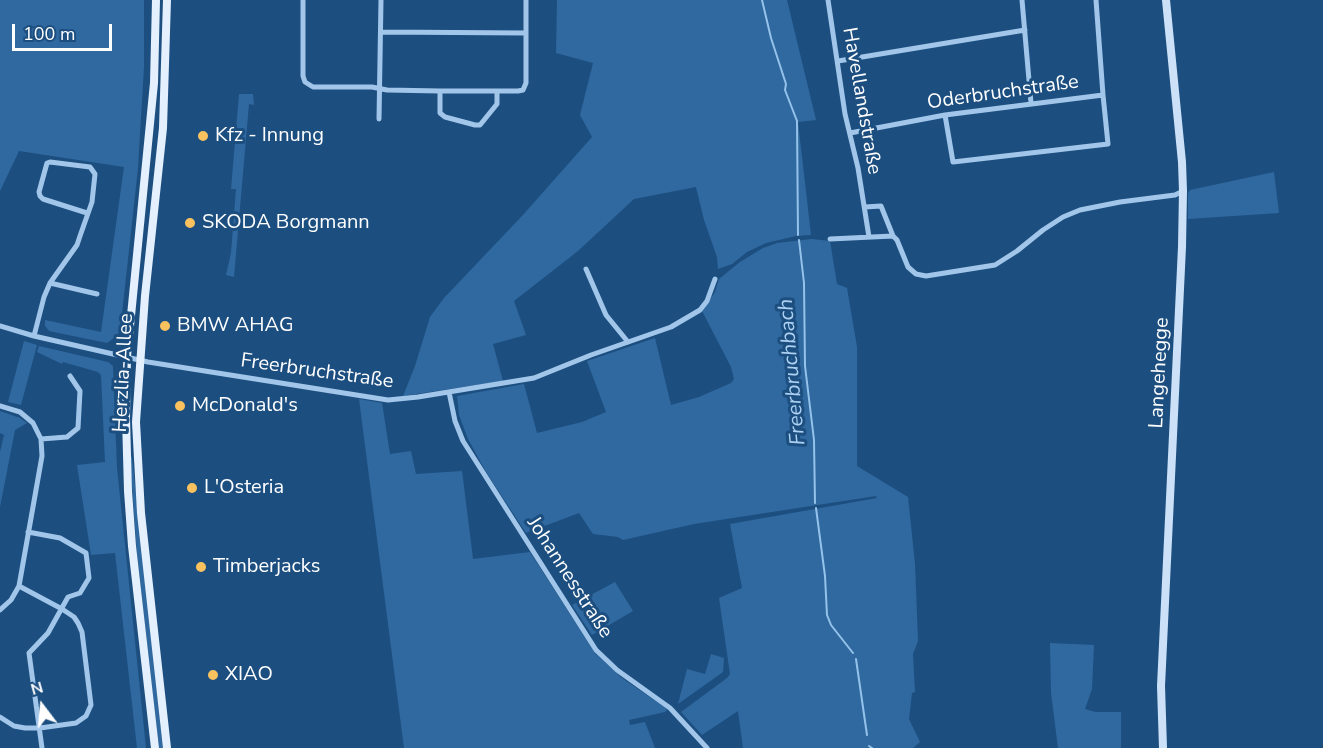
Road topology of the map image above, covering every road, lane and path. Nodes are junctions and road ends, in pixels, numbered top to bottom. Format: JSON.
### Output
{"nodes":[{"id":1,"x":156,"y":0,"type":"edge"},
{"id":2,"x":168,"y":0,"type":"edge"},
{"id":3,"x":303,"y":0,"type":"edge"},
{"id":4,"x":381,"y":0,"type":"edge"},
{"id":5,"x":526,"y":0,"type":"edge"},
{"id":6,"x":828,"y":0,"type":"edge"},
{"id":7,"x":1022,"y":0,"type":"edge"},
{"id":8,"x":1096,"y":0,"type":"edge"},
{"id":9,"x":1166,"y":0,"type":"edge"},
{"id":10,"x":1025,"y":30,"type":"junction"},
{"id":11,"x":382,"y":32,"type":"junction"},
{"id":12,"x":526,"y":33,"type":"junction"},
{"id":13,"x":837,"y":61,"type":"junction"},
{"id":14,"x":381,"y":88,"type":"junction"},
{"id":15,"x":440,"y":91,"type":"junction"},
{"id":16,"x":497,"y":91,"type":"junction"},
{"id":17,"x":1103,"y":94,"type":"junction"},
{"id":18,"x":1031,"y":103,"type":"junction"},
{"id":19,"x":945,"y":115,"type":"junction"},
{"id":20,"x":379,"y":119,"type":"dead end"},
{"id":21,"x":850,"y":133,"type":"junction"},
{"id":22,"x":1183,"y":191,"type":"junction"},
{"id":23,"x":865,"y":207,"type":"junction"},
{"id":24,"x":87,"y":213,"type":"junction"},
{"id":25,"x":893,"y":236,"type":"junction"},
{"id":26,"x":869,"y":237,"type":"junction"},
{"id":27,"x":830,"y":239,"type":"dead end"},
{"id":28,"x":586,"y":269,"type":"dead end"},
{"id":29,"x":715,"y":279,"type":"dead end"},
{"id":30,"x":50,"y":283,"type":"junction"},
{"id":31,"x":97,"y":294,"type":"dead end"},
{"id":32,"x":0,"y":326,"type":"edge"},
{"id":33,"x":34,"y":336,"type":"junction"},
{"id":34,"x":628,"y":342,"type":"junction"},
{"id":35,"x":127,"y":356,"type":"junction"},
{"id":36,"x":141,"y":360,"type":"junction"},
{"id":37,"x":70,"y":376,"type":"dead end"},
{"id":38,"x":449,"y":392,"type":"junction"},
{"id":39,"x":0,"y":406,"type":"edge"},
{"id":40,"x":41,"y":439,"type":"junction"},
{"id":41,"x":28,"y":531,"type":"junction"},
{"id":42,"x":19,"y":585,"type":"junction"},
{"id":43,"x":62,"y":609,"type":"junction"},
{"id":44,"x":0,"y":610,"type":"edge"},
{"id":45,"x":0,"y":717,"type":"edge"},
{"id":46,"x":40,"y":728,"type":"junction"},
{"id":47,"x":42,"y":748,"type":"edge"},
{"id":48,"x":155,"y":748,"type":"edge"},
{"id":49,"x":166,"y":748,"type":"edge"},
{"id":50,"x":707,"y":748,"type":"edge"},
{"id":51,"x":1163,"y":748,"type":"edge"}],
"edges":[{"from":1,"to":35,"type":"main road","name":"Herzlia-Allee"},
{"from":2,"to":36,"type":"main road","name":"Herzlia-Allee"},
{"from":3,"to":14,"type":"street"},
{"from":4,"to":11,"type":"street"},
{"from":5,"to":12,"type":"street"},
{"from":6,"to":13,"type":"street","name":"Havellandstraße"},
{"from":7,"to":10,"type":"street"},
{"from":8,"to":17,"type":"street","name":"Oderbruchstraße"},
{"from":9,"to":22,"type":"street","name":"Langehegge"},
{"from":10,"to":13,"type":"street"},
{"from":10,"to":18,"type":"street"},
{"from":11,"to":12,"type":"street"},
{"from":11,"to":14,"type":"street"},
{"from":12,"to":16,"type":"street"},
{"from":13,"to":21,"type":"street","name":"Havellandstraße"},
{"from":14,"to":15,"type":"street"},
{"from":14,"to":20,"type":"street"},
{"from":15,"to":16,"type":"street"},
{"from":15,"to":16,"type":"street"},
{"from":17,"to":18,"type":"street","name":"Oderbruchstraße"},
{"from":17,"to":19,"type":"street"},
{"from":18,"to":19,"type":"street","name":"Oderbruchstraße"},
{"from":19,"to":21,"type":"street","name":"Oderbruchstraße"},
{"from":21,"to":23,"type":"street","name":"Havellandstraße"},
{"from":22,"to":25,"type":"street"},
{"from":22,"to":51,"type":"street","name":"Langehegge"},
{"from":23,"to":25,"type":"street"},
{"from":23,"to":26,"type":"street","name":"Havellandstraße"},
{"from":24,"to":24,"type":"street"},
{"from":24,"to":30,"type":"street"},
{"from":25,"to":26,"type":"street"},
{"from":26,"to":27,"type":"street"},
{"from":28,"to":34,"type":"street"},
{"from":29,"to":34,"type":"street","name":"Freerbruchstraße"},
{"from":30,"to":31,"type":"street"},
{"from":30,"to":33,"type":"street"},
{"from":32,"to":33,"type":"street","name":"Freerbruchstraße"},
{"from":33,"to":35,"type":"street","name":"Freerbruchstraße"},
{"from":34,"to":38,"type":"street","name":"Freerbruchstraße"},
{"from":35,"to":36,"type":"street","name":"Freerbruchstraße"},
{"from":35,"to":48,"type":"main road","name":"Herzlia-Allee"},
{"from":36,"to":38,"type":"street","name":"Freerbruchstraße"},
{"from":36,"to":49,"type":"main road","name":"Herzlia-Allee"},
{"from":37,"to":40,"type":"street"},
{"from":38,"to":50,"type":"street","name":"Johannesstraße"},
{"from":39,"to":40,"type":"street"},
{"from":40,"to":41,"type":"street"},
{"from":41,"to":42,"type":"street"},
{"from":41,"to":43,"type":"street"},
{"from":42,"to":43,"type":"street"},
{"from":42,"to":44,"type":"street"},
{"from":43,"to":46,"type":"street"},
{"from":43,"to":46,"type":"street"},
{"from":45,"to":46,"type":"street"},
{"from":46,"to":47,"type":"street"}]}
